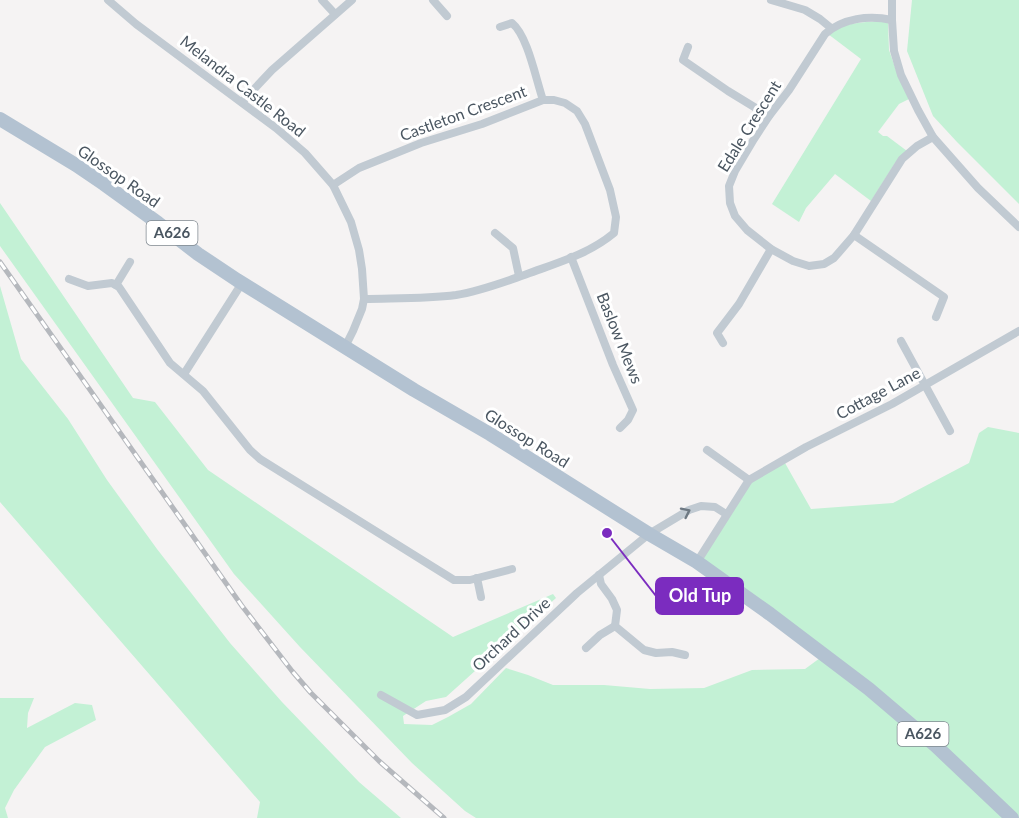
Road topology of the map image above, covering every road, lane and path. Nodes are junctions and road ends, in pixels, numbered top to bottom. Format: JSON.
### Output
{"nodes":[{"id":1,"x":108,"y":0,"type":"edge"},
{"id":2,"x":322,"y":0,"type":"edge"},
{"id":3,"x":352,"y":0,"type":"edge"},
{"id":4,"x":433,"y":0,"type":"edge"},
{"id":5,"x":771,"y":0,"type":"edge"},
{"id":6,"x":808,"y":0,"type":"edge"},
{"id":7,"x":892,"y":0,"type":"edge"},
{"id":8,"x":805,"y":10,"type":"junction"},
{"id":9,"x":335,"y":14,"type":"junction"},
{"id":10,"x":447,"y":16,"type":"dead end"},
{"id":11,"x":892,"y":20,"type":"junction"},
{"id":12,"x":500,"y":27,"type":"dead end"},
{"id":13,"x":831,"y":28,"type":"junction"},
{"id":14,"x":688,"y":47,"type":"dead end"},
{"id":15,"x":543,"y":100,"type":"junction"},
{"id":16,"x":242,"y":102,"type":"junction"},
{"id":17,"x":769,"y":116,"type":"junction"},
{"id":18,"x":0,"y":119,"type":"edge"},
{"id":19,"x":933,"y":137,"type":"junction"},
{"id":20,"x":333,"y":185,"type":"junction"},
{"id":21,"x":1019,"y":227,"type":"edge"},
{"id":22,"x":495,"y":233,"type":"dead end"},
{"id":23,"x":854,"y":235,"type":"junction"},
{"id":24,"x":771,"y":249,"type":"junction"},
{"id":25,"x":571,"y":257,"type":"junction"},
{"id":26,"x":130,"y":262,"type":"dead end"},
{"id":27,"x":519,"y":276,"type":"junction"},
{"id":28,"x":69,"y":279,"type":"dead end"},
{"id":29,"x":242,"y":283,"type":"junction"},
{"id":30,"x":116,"y":285,"type":"junction"},
{"id":31,"x":364,"y":299,"type":"junction"},
{"id":32,"x":936,"y":317,"type":"dead end"},
{"id":33,"x":1019,"y":331,"type":"edge"},
{"id":34,"x":901,"y":341,"type":"dead end"},
{"id":35,"x":723,"y":343,"type":"dead end"},
{"id":36,"x":345,"y":347,"type":"junction"},
{"id":37,"x":184,"y":374,"type":"junction"},
{"id":38,"x":925,"y":386,"type":"junction"},
{"id":39,"x":621,"y":428,"type":"dead end"},
{"id":40,"x":950,"y":431,"type":"dead end"},
{"id":41,"x":707,"y":450,"type":"dead end"},
{"id":42,"x":749,"y":480,"type":"junction"},
{"id":43,"x":726,"y":514,"type":"junction"},
{"id":44,"x":649,"y":534,"type":"junction"},
{"id":45,"x":697,"y":562,"type":"junction"},
{"id":46,"x":512,"y":569,"type":"dead end"},
{"id":47,"x":599,"y":575,"type":"junction"},
{"id":48,"x":477,"y":578,"type":"junction"},
{"id":49,"x":481,"y":597,"type":"dead end"},
{"id":50,"x":615,"y":626,"type":"junction"},
{"id":51,"x":586,"y":648,"type":"dead end"},
{"id":52,"x":685,"y":655,"type":"dead end"},
{"id":53,"x":381,"y":695,"type":"dead end"},
{"id":54,"x":1012,"y":818,"type":"edge"}],
"edges":[{"from":1,"to":16,"type":"street","name":"Melandra Castle Road"},
{"from":2,"to":9,"type":"street"},
{"from":3,"to":9,"type":"street"},
{"from":4,"to":10,"type":"street"},
{"from":5,"to":8,"type":"street"},
{"from":6,"to":8,"type":"street"},
{"from":7,"to":11,"type":"street"},
{"from":8,"to":13,"type":"street"},
{"from":9,"to":16,"type":"street"},
{"from":11,"to":13,"type":"street"},
{"from":11,"to":19,"type":"street"},
{"from":12,"to":15,"type":"street"},
{"from":13,"to":17,"type":"street","name":"Edale Crescent"},
{"from":14,"to":17,"type":"street"},
{"from":15,"to":20,"type":"street","name":"Castleton Crescent"},
{"from":15,"to":25,"type":"street","name":"Castleton Crescent"},
{"from":16,"to":20,"type":"street","name":"Melandra Castle Road"},
{"from":17,"to":24,"type":"street","name":"Edale Crescent"},
{"from":18,"to":29,"type":"main road","name":"Glossop Road","number":"A626"},
{"from":19,"to":21,"type":"street"},
{"from":19,"to":23,"type":"street","name":"Edale Crescent"},
{"from":20,"to":31,"type":"street","name":"Melandra Castle Road"},
{"from":22,"to":27,"type":"street"},
{"from":23,"to":24,"type":"street","name":"Edale Crescent"},
{"from":23,"to":32,"type":"street"},
{"from":24,"to":35,"type":"street"},
{"from":25,"to":27,"type":"street","name":"Castleton Crescent"},
{"from":25,"to":39,"type":"street","name":"Baslow Mews"},
{"from":26,"to":30,"type":"street"},
{"from":27,"to":31,"type":"street","name":"Castleton Crescent"},
{"from":28,"to":30,"type":"street"},
{"from":29,"to":36,"type":"main road","name":"Glossop Road","number":"A626"},
{"from":29,"to":37,"type":"street"},
{"from":30,"to":37,"type":"street"},
{"from":31,"to":36,"type":"street","name":"Melandra Castle Road"},
{"from":33,"to":38,"type":"street","name":"Cottage Lane"},
{"from":34,"to":38,"type":"street"},
{"from":36,"to":44,"type":"main road","name":"Glossop Road","number":"A626"},
{"from":37,"to":48,"type":"street"},
{"from":38,"to":40,"type":"street"},
{"from":38,"to":42,"type":"street","name":"Cottage Lane"},
{"from":41,"to":42,"type":"street"},
{"from":42,"to":43,"type":"street","name":"Cottage Lane"},
{"from":44,"to":43,"type":"street","one_way":true},
{"from":43,"to":45,"type":"street","name":"Cottage Lane"},
{"from":44,"to":45,"type":"main road","name":"Glossop Road","number":"A626"},
{"from":44,"to":47,"type":"street","name":"Orchard Drive"},
{"from":45,"to":54,"type":"main road","name":"Glossop Road","number":"A626"},
{"from":46,"to":48,"type":"street"},
{"from":47,"to":50,"type":"street"},
{"from":47,"to":53,"type":"street","name":"Orchard Drive"},
{"from":48,"to":49,"type":"street"},
{"from":50,"to":51,"type":"street"},
{"from":50,"to":52,"type":"street"}]}
